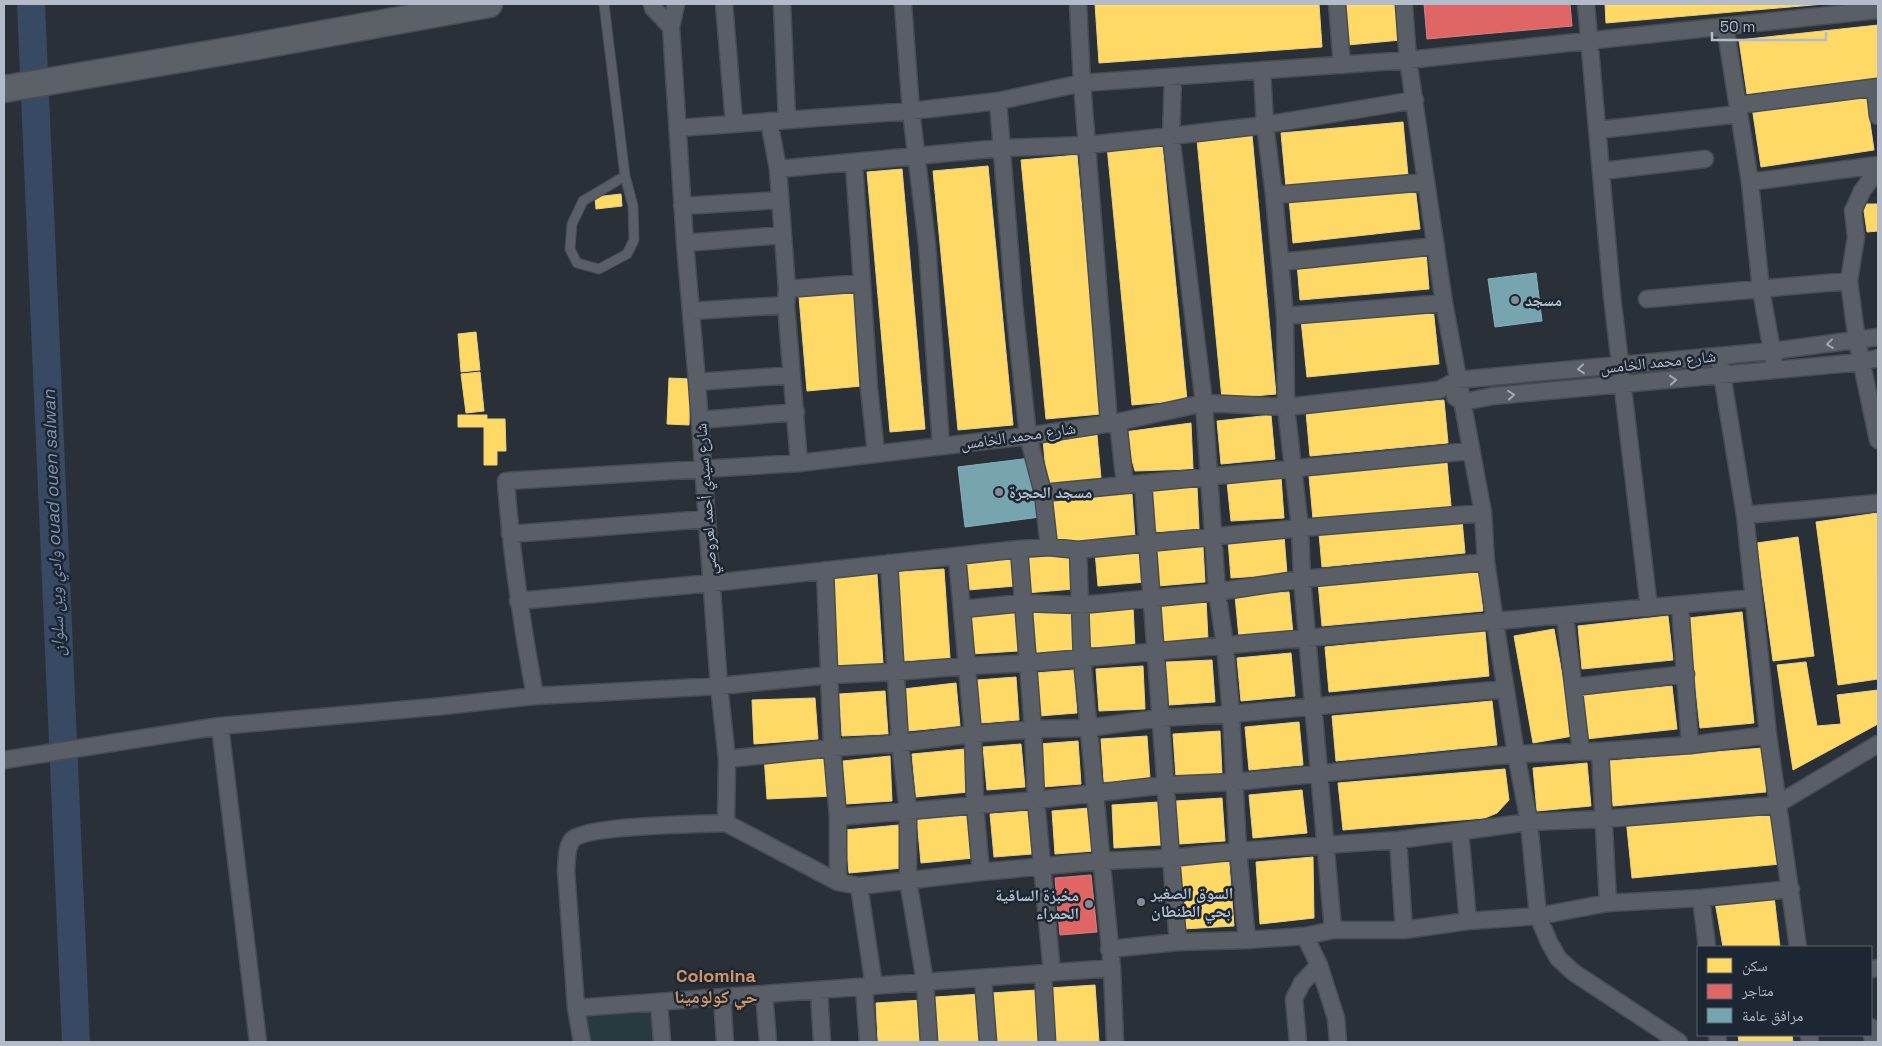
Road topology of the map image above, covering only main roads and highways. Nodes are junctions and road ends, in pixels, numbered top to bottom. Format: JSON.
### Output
{"nodes":[{"id":1,"x":489,"y":4,"type":"edge"},
{"id":2,"x":4,"y":89,"type":"edge"}],
"edges":[{"from":1,"to":2,"type":"main road"}]}
